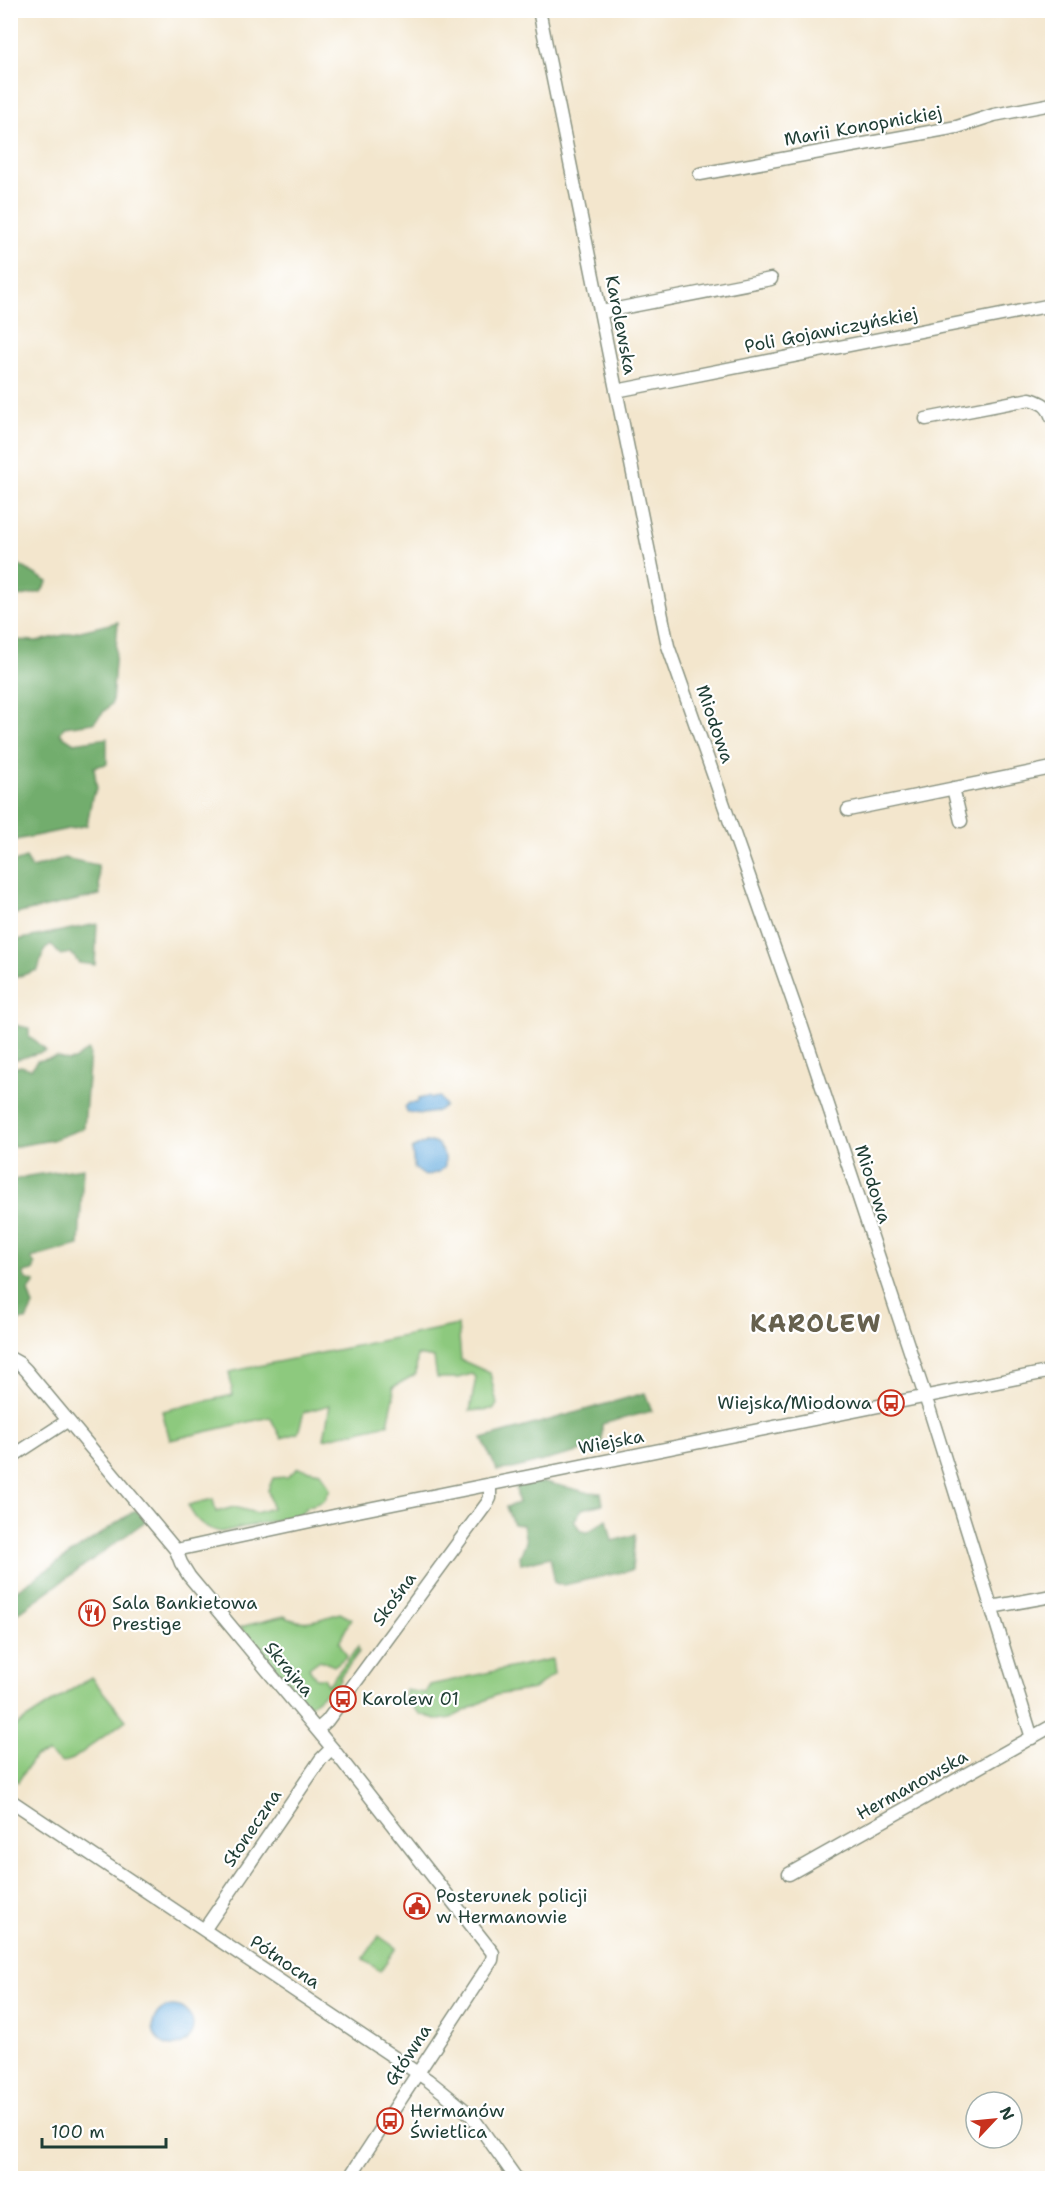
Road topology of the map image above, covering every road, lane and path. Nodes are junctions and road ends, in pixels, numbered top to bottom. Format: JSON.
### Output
{"nodes":[{"id":1,"x":539,"y":10,"type":"edge"},
{"id":2,"x":1053,"y":104,"type":"edge"},
{"id":3,"x":700,"y":174,"type":"dead end"},
{"id":4,"x":771,"y":279,"type":"dead end"},
{"id":5,"x":1053,"y":305,"type":"edge"},
{"id":6,"x":601,"y":312,"type":"junction"},
{"id":7,"x":616,"y":391,"type":"junction"},
{"id":8,"x":1053,"y":418,"type":"edge"},
{"id":9,"x":926,"y":419,"type":"dead end"},
{"id":10,"x":668,"y":646,"type":"joint"},
{"id":11,"x":1053,"y":768,"type":"edge"},
{"id":12,"x":953,"y":788,"type":"junction"},
{"id":13,"x":848,"y":810,"type":"dead end"},
{"id":14,"x":961,"y":822,"type":"dead end"},
{"id":15,"x":11,"y":1358,"type":"edge"},
{"id":16,"x":1053,"y":1371,"type":"edge"},
{"id":17,"x":925,"y":1397,"type":"junction"},
{"id":18,"x":67,"y":1420,"type":"junction"},
{"id":19,"x":10,"y":1458,"type":"edge"},
{"id":20,"x":490,"y":1484,"type":"junction"},
{"id":21,"x":176,"y":1550,"type":"junction"},
{"id":22,"x":1053,"y":1596,"type":"edge"},
{"id":23,"x":991,"y":1607,"type":"junction"},
{"id":24,"x":1053,"y":1726,"type":"edge"},
{"id":25,"x":317,"y":1730,"type":"junction"},
{"id":26,"x":1032,"y":1738,"type":"junction"},
{"id":27,"x":332,"y":1748,"type":"junction"},
{"id":28,"x":10,"y":1800,"type":"edge"},
{"id":29,"x":789,"y":1874,"type":"dead end"},
{"id":30,"x":204,"y":1930,"type":"junction"},
{"id":31,"x":492,"y":1950,"type":"joint"},
{"id":32,"x":417,"y":2073,"type":"junction"},
{"id":33,"x":350,"y":2178,"type":"edge"},
{"id":34,"x":516,"y":2178,"type":"edge"}],
"edges":[{"from":1,"to":6,"type":"street","name":"Karolewska"},
{"from":2,"to":3,"type":"street","name":"Marii Konopnickiej"},
{"from":4,"to":6,"type":"street"},
{"from":5,"to":7,"type":"street","name":"Poli Gojawiczyńskiej"},
{"from":6,"to":7,"type":"street","name":"Karolewska"},
{"from":7,"to":10,"type":"street","name":"Karolewska"},
{"from":8,"to":9,"type":"street"},
{"from":10,"to":17,"type":"street","name":"Miodowa"},
{"from":11,"to":12,"type":"street"},
{"from":12,"to":13,"type":"street"},
{"from":12,"to":14,"type":"street"},
{"from":15,"to":18,"type":"street","name":"Skrajna"},
{"from":16,"to":17,"type":"street","name":"Wiejska"},
{"from":17,"to":20,"type":"street","name":"Wiejska"},
{"from":17,"to":23,"type":"street","name":"Miodowa"},
{"from":18,"to":19,"type":"street"},
{"from":18,"to":21,"type":"street","name":"Skrajna"},
{"from":20,"to":21,"type":"street","name":"Wiejska"},
{"from":20,"to":25,"type":"street","name":"Skośna"},
{"from":21,"to":25,"type":"street","name":"Skrajna"},
{"from":22,"to":23,"type":"street"},
{"from":23,"to":26,"type":"street","name":"Miodowa"},
{"from":24,"to":26,"type":"street","name":"Hermanowska"},
{"from":25,"to":27,"type":"street","name":"Skrajna"},
{"from":26,"to":29,"type":"street","name":"Hermanowska"},
{"from":27,"to":30,"type":"street","name":"Słoneczna"},
{"from":27,"to":31,"type":"street","name":"Skrajna"},
{"from":28,"to":30,"type":"street","name":"Północna"},
{"from":30,"to":32,"type":"street","name":"Północna"},
{"from":31,"to":32,"type":"street","name":"Główna"},
{"from":32,"to":33,"type":"street","name":"Główna"},
{"from":32,"to":34,"type":"street","name":"Północna"}]}
